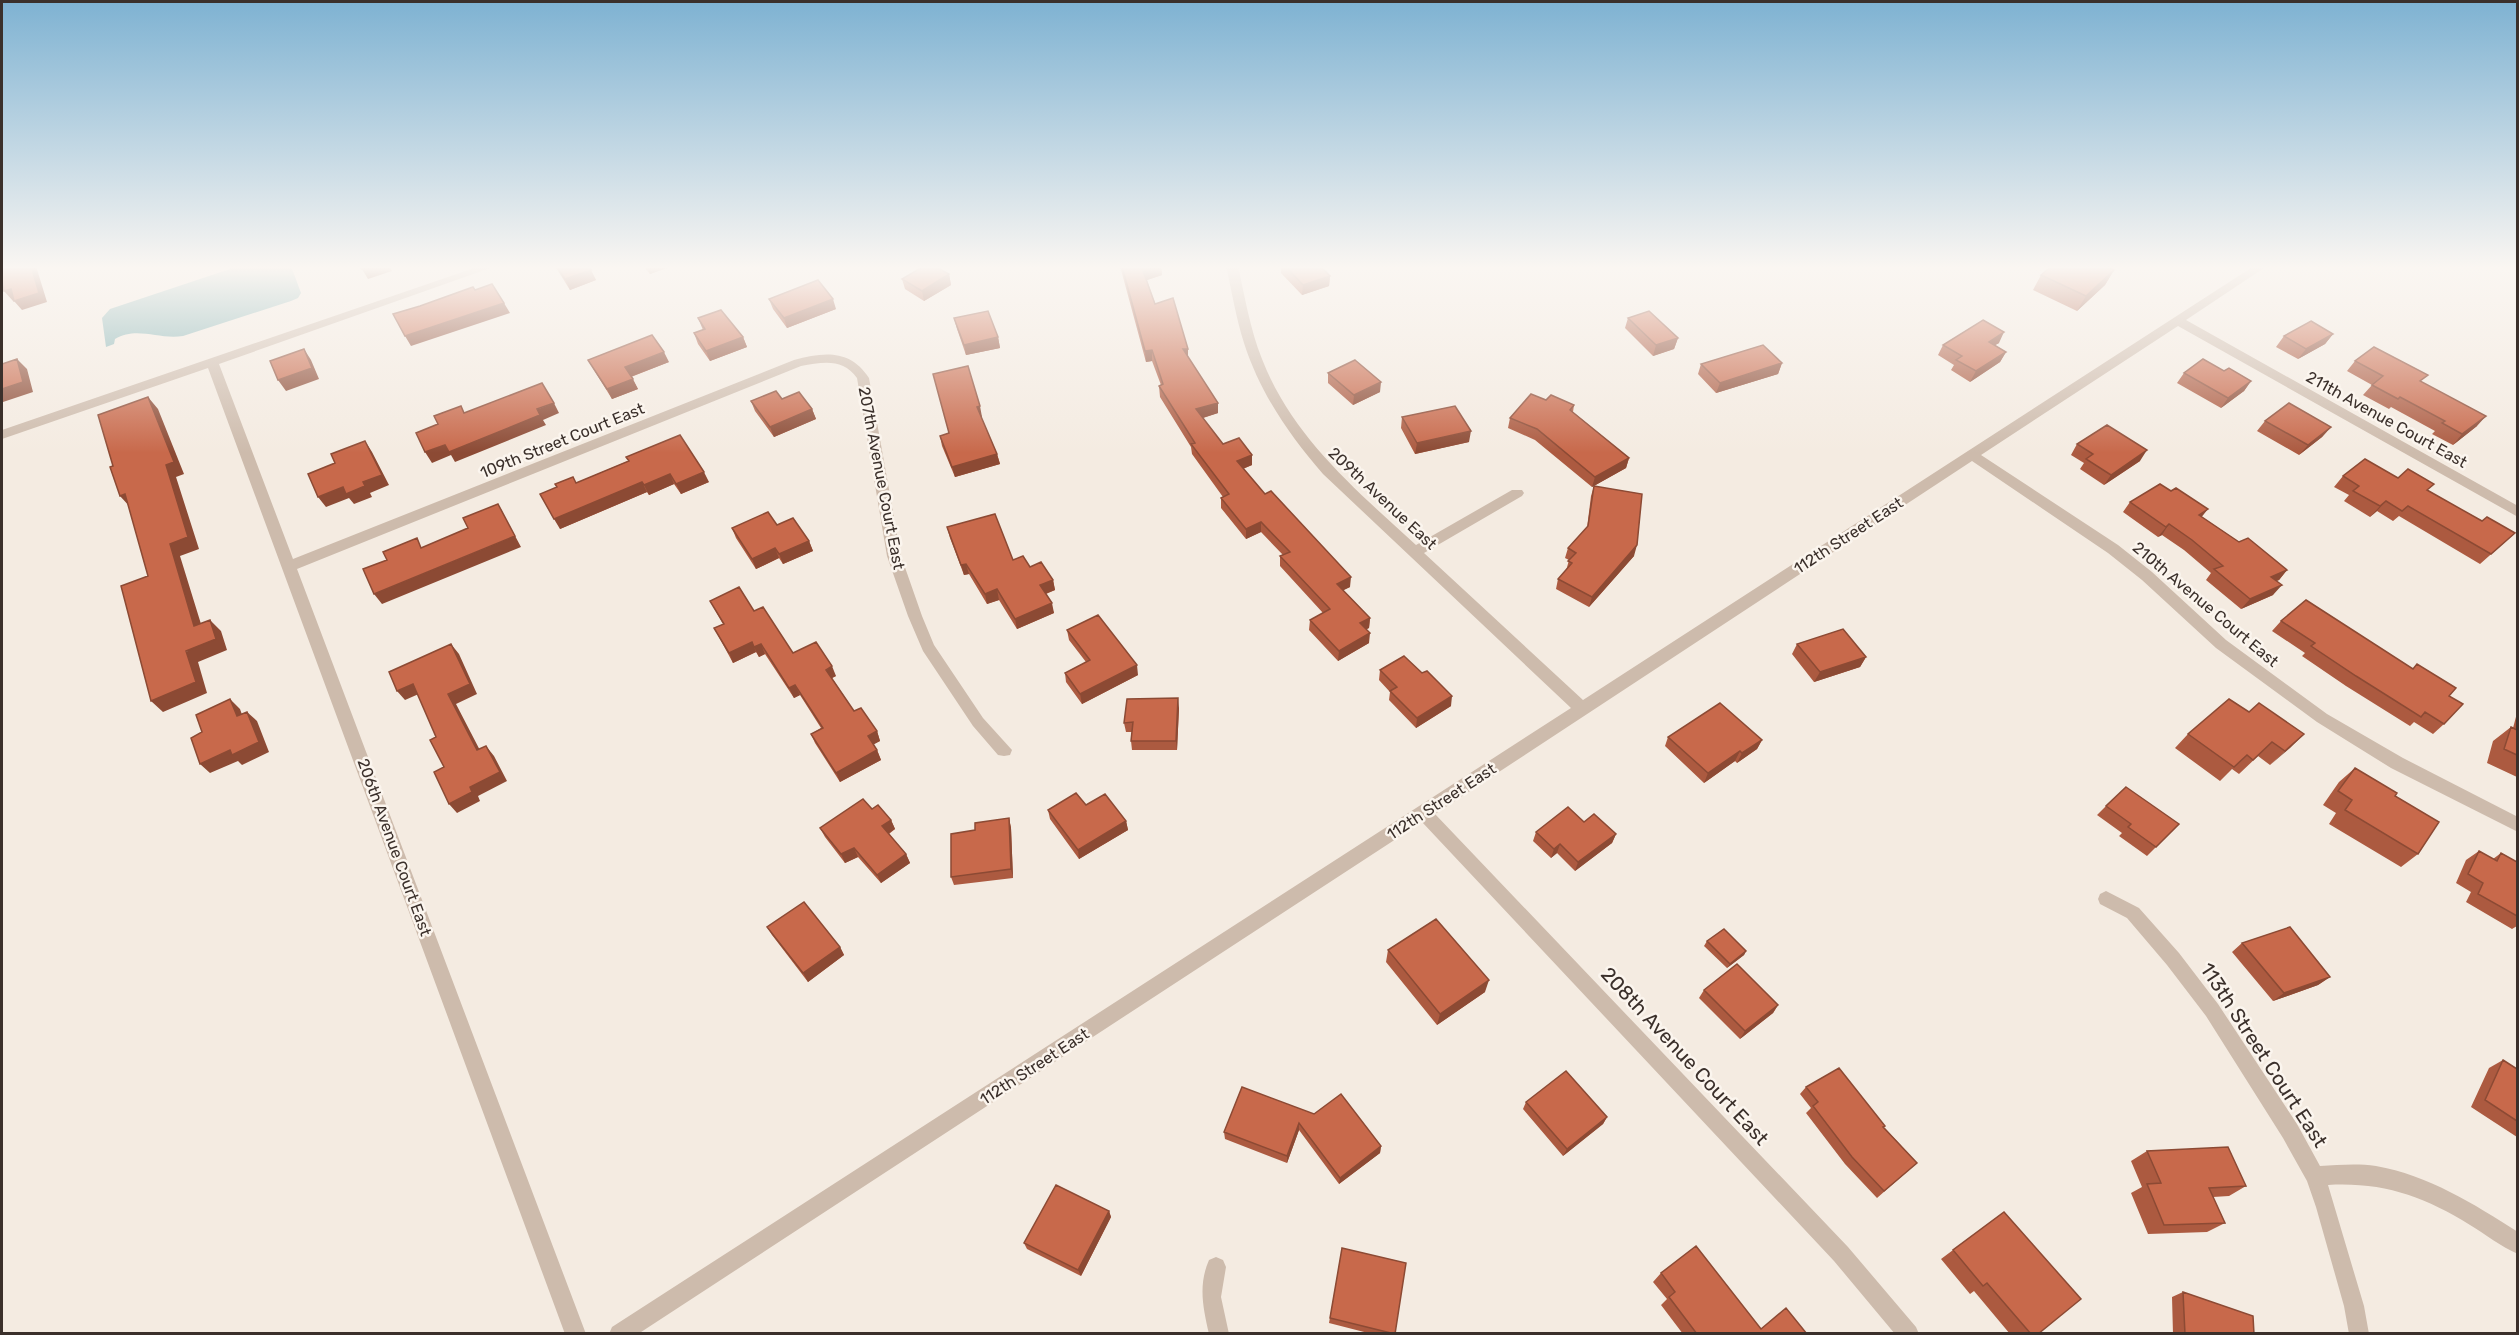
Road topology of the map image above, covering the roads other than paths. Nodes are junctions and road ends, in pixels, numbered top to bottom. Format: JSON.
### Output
{"nodes":[{"id":1,"x":310,"y":328,"type":"edge"},
{"id":2,"x":1247,"y":328,"type":"edge"},
{"id":3,"x":2167,"y":328,"type":"edge"},
{"id":4,"x":2191,"y":328,"type":"edge"},
{"id":5,"x":212,"y":362,"type":"junction"},
{"id":6,"x":848,"y":362,"type":"joint"},
{"id":7,"x":2,"y":435,"type":"edge"},
{"id":8,"x":1972,"y":454,"type":"junction"},
{"id":9,"x":1517,"y":493,"type":"dead end"},
{"id":10,"x":2517,"y":512,"type":"edge"},
{"id":11,"x":1415,"y":552,"type":"junction"},
{"id":12,"x":290,"y":566,"type":"junction"},
{"id":13,"x":1582,"y":709,"type":"junction"},
{"id":14,"x":1004,"y":750,"type":"dead end"},
{"id":15,"x":1424,"y":813,"type":"junction"},
{"id":16,"x":2517,"y":825,"type":"edge"},
{"id":17,"x":2106,"y":899,"type":"dead end"},
{"id":18,"x":2315,"y":1176,"type":"junction"},
{"id":19,"x":2517,"y":1244,"type":"edge"},
{"id":20,"x":1216,"y":1267,"type":"dead end"},
{"id":21,"x":576,"y":1334,"type":"edge"},
{"id":22,"x":619,"y":1334,"type":"edge"},
{"id":23,"x":1219,"y":1334,"type":"edge"},
{"id":24,"x":1910,"y":1334,"type":"edge"},
{"id":25,"x":2359,"y":1334,"type":"edge"}],
"edges":[{"from":1,"to":5,"type":"street"},
{"from":2,"to":11,"type":"street","name":"209th Avenue East"},
{"from":3,"to":8,"type":"street","name":"112th Street East"},
{"from":4,"to":10,"type":"street","name":"211th Avenue Court East"},
{"from":5,"to":7,"type":"street"},
{"from":5,"to":12,"type":"street","name":"206th Avenue Court East"},
{"from":6,"to":12,"type":"street","name":"109th Street Court East"},
{"from":6,"to":14,"type":"street","name":"207th Avenue Court East"},
{"from":8,"to":13,"type":"street","name":"112th Street East"},
{"from":8,"to":16,"type":"street","name":"210th Avenue Court East"},
{"from":9,"to":11,"type":"street"},
{"from":11,"to":13,"type":"street","name":"209th Avenue East"},
{"from":12,"to":21,"type":"street","name":"206th Avenue Court East"},
{"from":13,"to":15,"type":"street","name":"112th Street East"},
{"from":15,"to":22,"type":"street","name":"112th Street East"},
{"from":15,"to":24,"type":"street","name":"208th Avenue Court East"},
{"from":17,"to":18,"type":"street","name":"113th Street Court East"},
{"from":18,"to":19,"type":"street"},
{"from":18,"to":25,"type":"street","name":"113th Street Court East"},
{"from":20,"to":23,"type":"street"}]}
